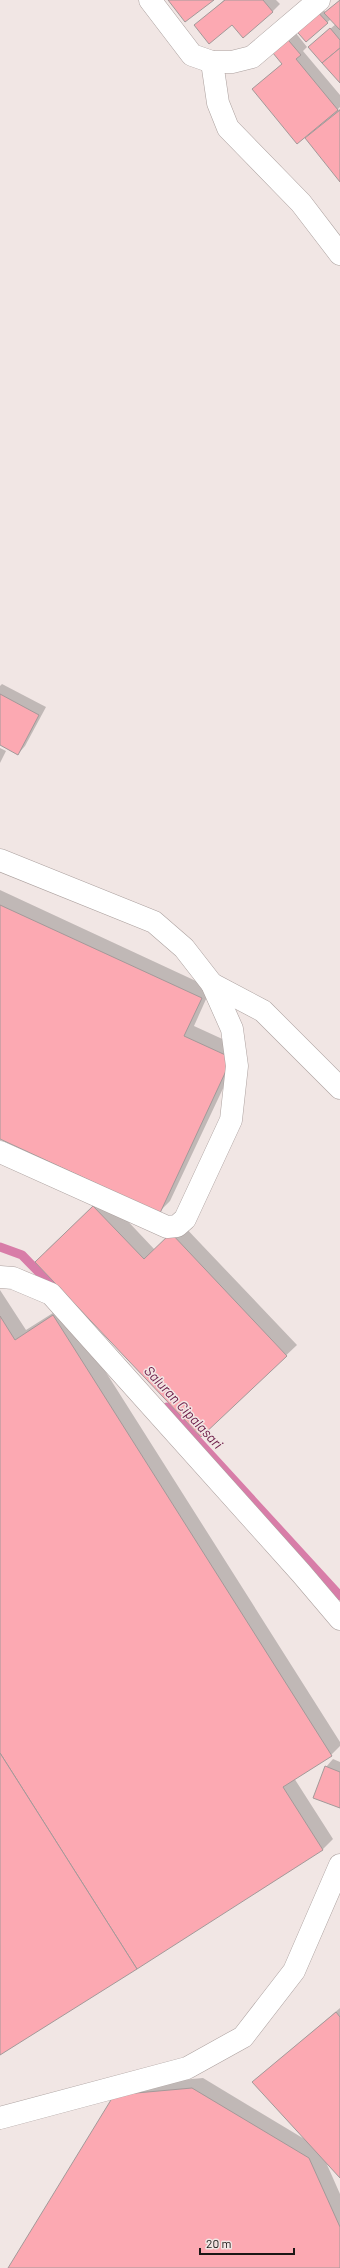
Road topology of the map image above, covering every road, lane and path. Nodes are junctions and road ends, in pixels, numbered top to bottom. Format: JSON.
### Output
{"nodes":[{"id":1,"x":150,"y":0,"type":"edge"},
{"id":2,"x":319,"y":0,"type":"edge"},
{"id":3,"x":212,"y":62,"type":"junction"},
{"id":4,"x":340,"y":254,"type":"edge"},
{"id":5,"x":0,"y":860,"type":"edge"},
{"id":6,"x":212,"y":984,"type":"junction"},
{"id":7,"x":340,"y":1088,"type":"edge"},
{"id":8,"x":0,"y":1152,"type":"edge"},
{"id":9,"x":0,"y":1277,"type":"edge"},
{"id":10,"x":340,"y":1619,"type":"edge"},
{"id":11,"x":340,"y":1865,"type":"edge"},
{"id":12,"x":0,"y":2118,"type":"edge"}],
"edges":[{"from":1,"to":3,"type":"street"},
{"from":2,"to":3,"type":"street"},
{"from":3,"to":4,"type":"street"},
{"from":5,"to":6,"type":"street"},
{"from":6,"to":7,"type":"street"},
{"from":6,"to":8,"type":"street"},
{"from":9,"to":10,"type":"street"},
{"from":11,"to":12,"type":"street"}]}
